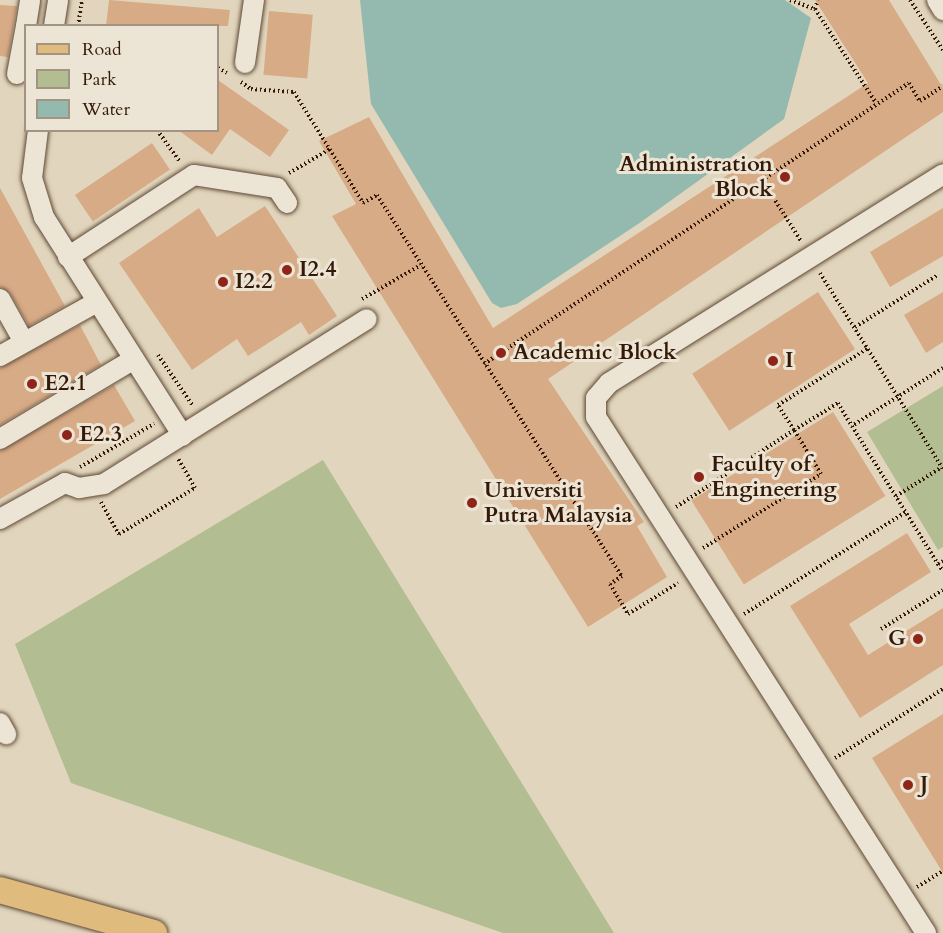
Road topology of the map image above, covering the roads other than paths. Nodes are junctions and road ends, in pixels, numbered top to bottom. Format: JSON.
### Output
{"nodes":[{"id":1,"x":30,"y":0,"type":"edge"},
{"id":2,"x":58,"y":0,"type":"edge"},
{"id":3,"x":254,"y":0,"type":"edge"},
{"id":4,"x":937,"y":0,"type":"edge"},
{"id":5,"x":943,"y":10,"type":"edge"},
{"id":6,"x":26,"y":24,"type":"edge"},
{"id":7,"x":54,"y":24,"type":"edge"},
{"id":8,"x":24,"y":34,"type":"edge"},
{"id":9,"x":245,"y":63,"type":"dead end"},
{"id":10,"x":14,"y":73,"type":"edge"},
{"id":11,"x":38,"y":132,"type":"edge"},
{"id":12,"x":943,"y":174,"type":"edge"},
{"id":13,"x":287,"y":203,"type":"dead end"},
{"id":14,"x":68,"y":257,"type":"junction"},
{"id":15,"x":0,"y":299,"type":"edge"},
{"id":16,"x":97,"y":302,"type":"junction"},
{"id":17,"x":367,"y":320,"type":"dead end"},
{"id":18,"x":24,"y":342,"type":"junction"},
{"id":19,"x":0,"y":356,"type":"edge"},
{"id":20,"x":134,"y":359,"type":"junction"},
{"id":21,"x":183,"y":436,"type":"junction"},
{"id":22,"x":0,"y":439,"type":"edge"},
{"id":23,"x":0,"y":519,"type":"edge"},
{"id":24,"x":0,"y":890,"type":"edge"},
{"id":25,"x":154,"y":933,"type":"edge"},
{"id":26,"x":926,"y":933,"type":"edge"}],
"edges":[{"from":1,"to":6,"type":"lane"},
{"from":2,"to":7,"type":"lane"},
{"from":3,"to":9,"type":"lane"},
{"from":4,"to":5,"type":"lane"},
{"from":8,"to":10,"type":"lane"},
{"from":11,"to":14,"type":"lane"},
{"from":12,"to":26,"type":"lane"},
{"from":13,"to":14,"type":"lane"},
{"from":14,"to":16,"type":"lane"},
{"from":15,"to":18,"type":"lane"},
{"from":16,"to":18,"type":"lane"},
{"from":16,"to":20,"type":"lane"},
{"from":17,"to":21,"type":"lane"},
{"from":18,"to":19,"type":"lane"},
{"from":20,"to":21,"type":"lane"},
{"from":20,"to":22,"type":"lane"},
{"from":21,"to":23,"type":"lane"},
{"from":24,"to":25,"type":"main road"}]}
